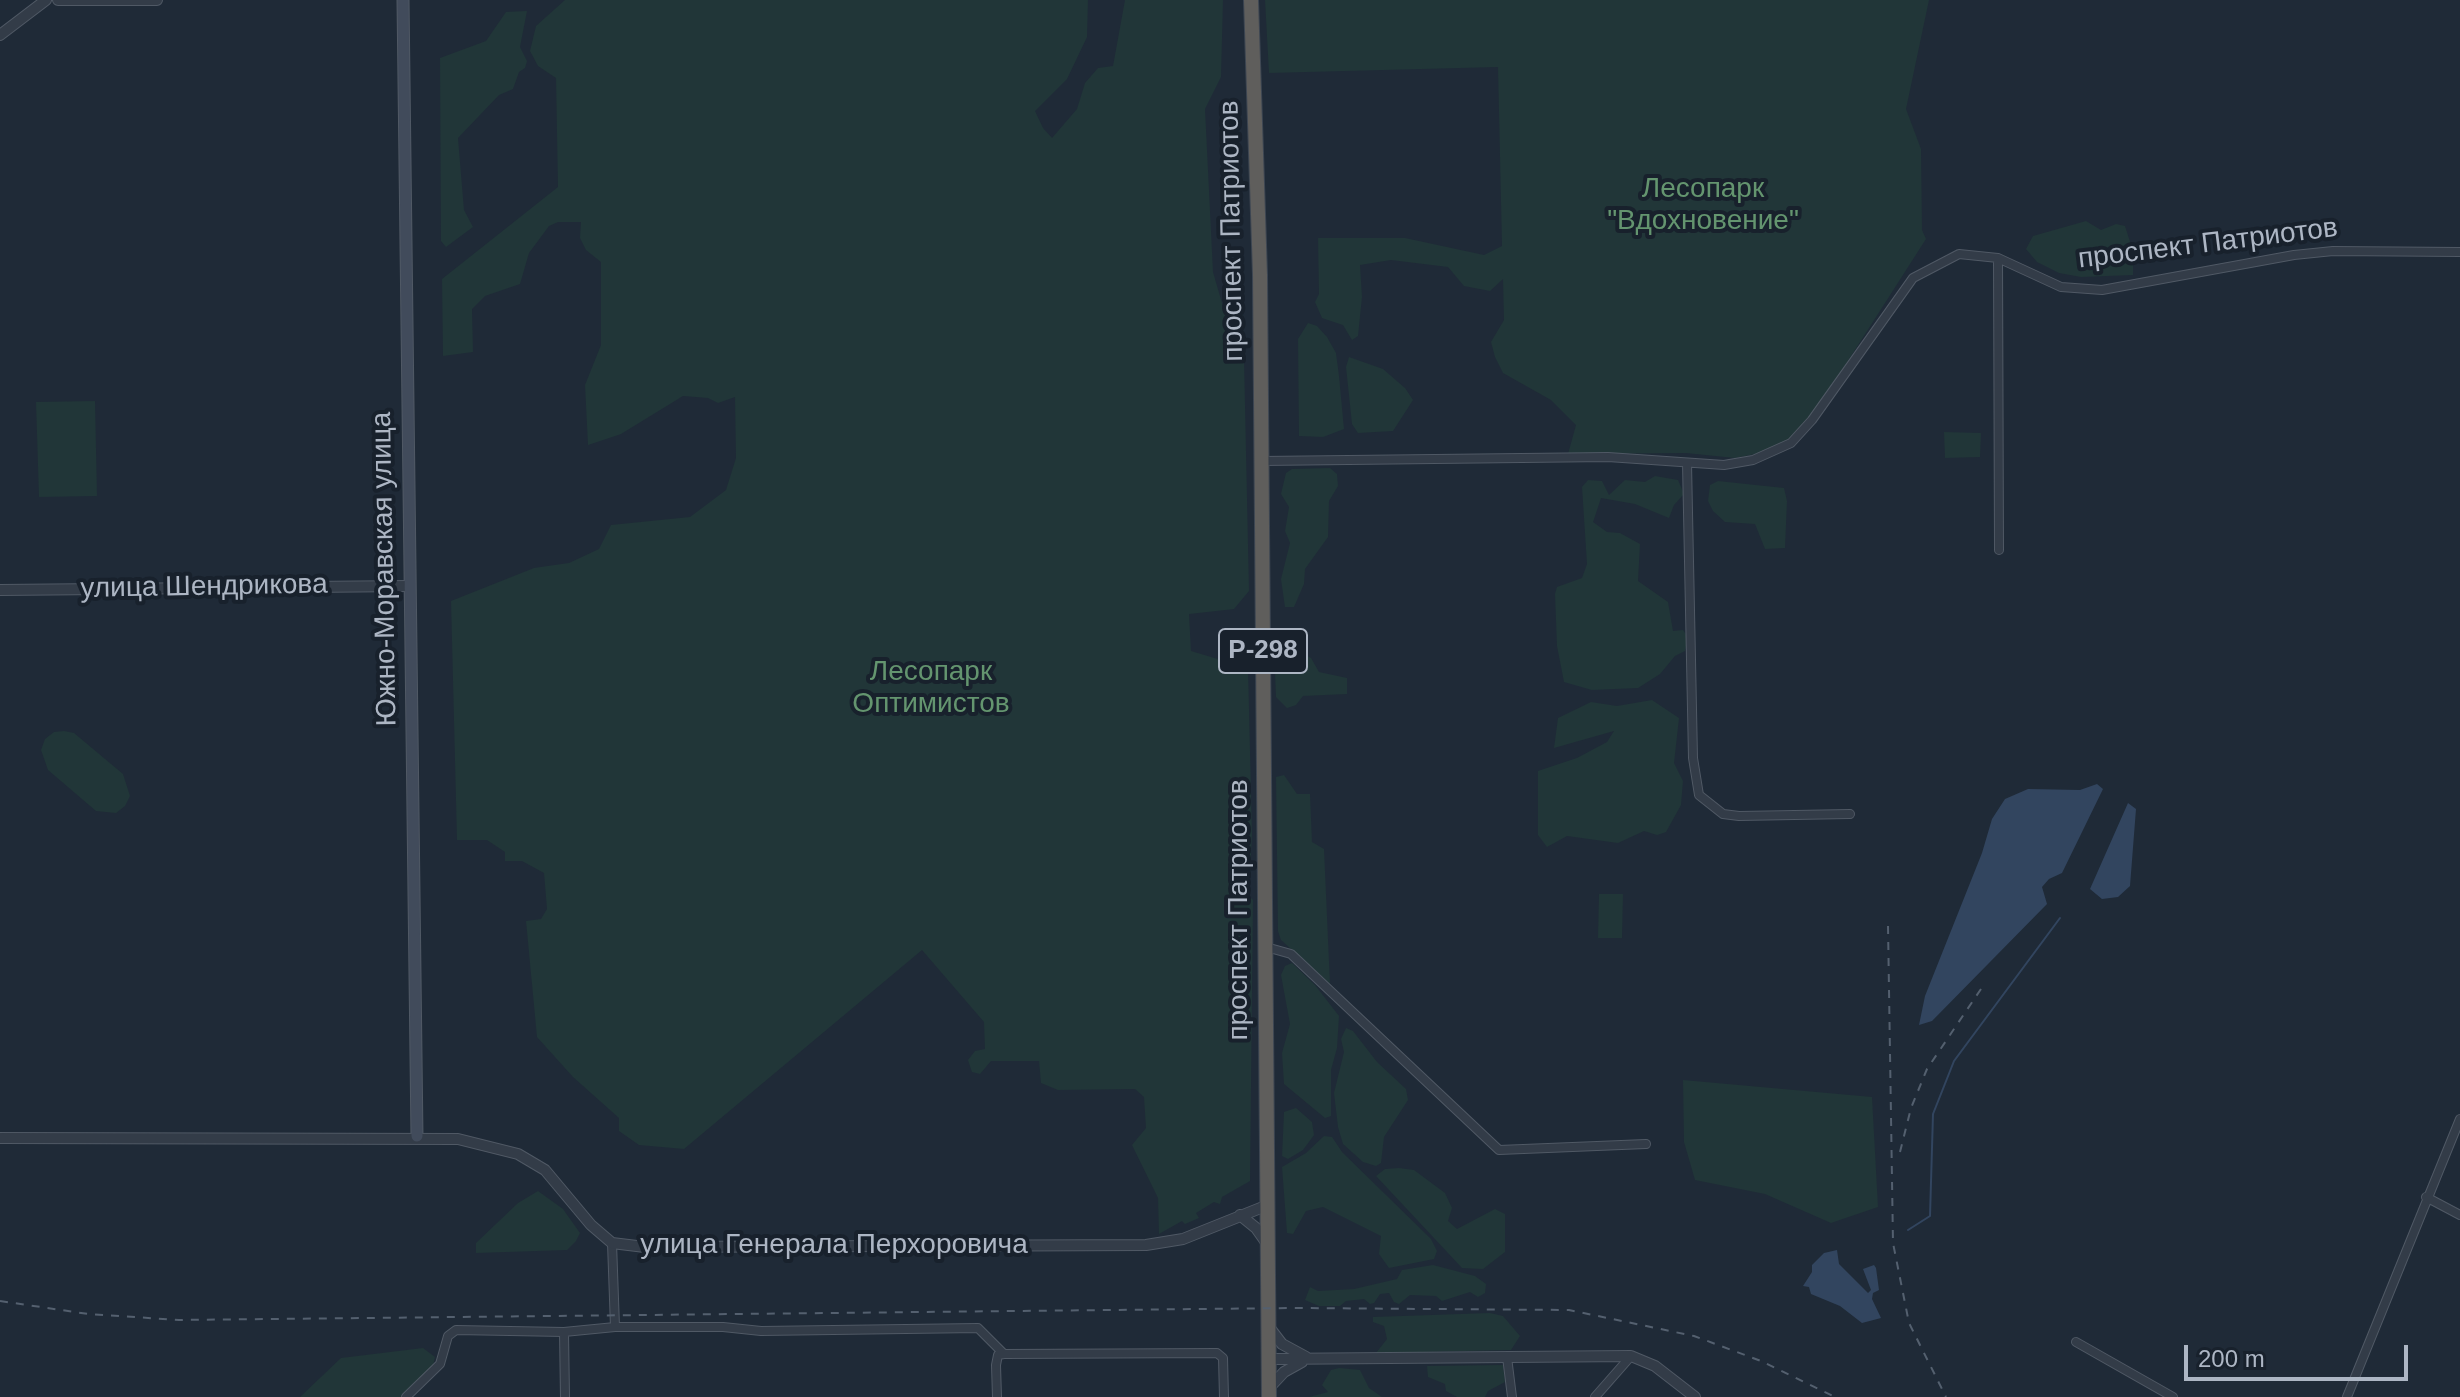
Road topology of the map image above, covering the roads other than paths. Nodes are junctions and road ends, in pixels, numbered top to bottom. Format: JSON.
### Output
{"nodes":[{"id":1,"x":46,"y":0,"type":"edge"},
{"id":2,"x":58,"y":0,"type":"edge"},
{"id":3,"x":157,"y":0,"type":"edge"},
{"id":4,"x":403,"y":0,"type":"edge"},
{"id":5,"x":1251,"y":0,"type":"edge"},
{"id":6,"x":0,"y":35,"type":"edge"},
{"id":7,"x":2460,"y":252,"type":"edge"},
{"id":8,"x":1998,"y":258,"type":"junction"},
{"id":9,"x":1262,"y":461,"type":"junction"},
{"id":10,"x":1687,"y":463,"type":"junction"},
{"id":11,"x":1999,"y":550,"type":"dead end"},
{"id":12,"x":409,"y":586,"type":"junction"},
{"id":13,"x":0,"y":590,"type":"edge"},
{"id":14,"x":1850,"y":814,"type":"dead end"},
{"id":15,"x":1266,"y":947,"type":"junction"},
{"id":16,"x":2460,"y":1119,"type":"edge"},
{"id":17,"x":417,"y":1136,"type":"junction"},
{"id":18,"x":0,"y":1138,"type":"edge"},
{"id":19,"x":1646,"y":1144,"type":"dead end"},
{"id":20,"x":2426,"y":1197,"type":"junction"},
{"id":21,"x":1268,"y":1205,"type":"junction"},
{"id":22,"x":2459,"y":1211,"type":"edge"},
{"id":23,"x":1240,"y":1215,"type":"junction"},
{"id":24,"x":612,"y":1243,"type":"junction"},
{"id":25,"x":1269,"y":1245,"type":"junction"},
{"id":26,"x":1268,"y":1326,"type":"junction"},
{"id":27,"x":615,"y":1327,"type":"junction"},
{"id":28,"x":564,"y":1332,"type":"junction"},
{"id":29,"x":2076,"y":1342,"type":"dead end"},
{"id":30,"x":1004,"y":1354,"type":"junction"},
{"id":31,"x":1631,"y":1356,"type":"junction"},
{"id":32,"x":1507,"y":1357,"type":"junction"},
{"id":33,"x":1268,"y":1359,"type":"junction"},
{"id":34,"x":1312,"y":1359,"type":"junction"},
{"id":35,"x":1269,"y":1392,"type":"edge"},
{"id":36,"x":406,"y":1397,"type":"edge"},
{"id":37,"x":565,"y":1397,"type":"edge"},
{"id":38,"x":997,"y":1397,"type":"edge"},
{"id":39,"x":1224,"y":1397,"type":"edge"},
{"id":40,"x":1512,"y":1397,"type":"edge"},
{"id":41,"x":1595,"y":1397,"type":"edge"},
{"id":42,"x":1695,"y":1397,"type":"edge"},
{"id":43,"x":2173,"y":1397,"type":"edge"},
{"id":44,"x":2347,"y":1397,"type":"edge"}],
"edges":[{"from":1,"to":6,"type":"street"},
{"from":2,"to":3,"type":"street"},
{"from":4,"to":12,"type":"main road","name":"Южно-Моравская улица"},
{"from":5,"to":9,"type":"highway","name":"проспект Патриотов","number":"Р-298"},
{"from":7,"to":8,"type":"street","name":"проспект Патриотов"},
{"from":8,"to":10,"type":"street","name":"проспект Патриотов"},
{"from":8,"to":11,"type":"street"},
{"from":9,"to":10,"type":"street","name":"проспект Патриотов"},
{"from":9,"to":15,"type":"highway","name":"проспект Патриотов","number":"Р-298"},
{"from":10,"to":14,"type":"street"},
{"from":12,"to":13,"type":"street","name":"улица Шендрикова"},
{"from":12,"to":17,"type":"main road","name":"Южно-Моравская улица"},
{"from":15,"to":19,"type":"street"},
{"from":15,"to":21,"type":"highway","name":"проспект Патриотов","number":"Р-298"},
{"from":16,"to":20,"type":"street"},
{"from":17,"to":18,"type":"street","name":"улица Генерала Перхоровича"},
{"from":17,"to":24,"type":"street","name":"улица Генерала Перхоровича"},
{"from":20,"to":22,"type":"street"},
{"from":20,"to":44,"type":"street"},
{"from":21,"to":23,"type":"street","name":"улица Генерала Перхоровича"},
{"from":21,"to":25,"type":"highway","name":"проспект Патриотов","number":"Р-298"},
{"from":23,"to":24,"type":"street","name":"улица Генерала Перхоровича"},
{"from":23,"to":25,"type":"street"},
{"from":24,"to":27,"type":"street"},
{"from":25,"to":26,"type":"highway","name":"проспект Патриотов","number":"Р-298"},
{"from":26,"to":33,"type":"highway","name":"проспект Патриотов","number":"Р-298"},
{"from":26,"to":34,"type":"street"},
{"from":27,"to":28,"type":"street"},
{"from":27,"to":30,"type":"street"},
{"from":28,"to":36,"type":"street"},
{"from":28,"to":37,"type":"street"},
{"from":29,"to":43,"type":"street"},
{"from":30,"to":38,"type":"street"},
{"from":30,"to":39,"type":"street"},
{"from":31,"to":32,"type":"street"},
{"from":31,"to":41,"type":"street"},
{"from":31,"to":42,"type":"street"},
{"from":32,"to":34,"type":"street"},
{"from":32,"to":40,"type":"street"},
{"from":33,"to":34,"type":"street"},
{"from":33,"to":35,"type":"highway","number":"Р-298"},
{"from":34,"to":35,"type":"street"}]}
